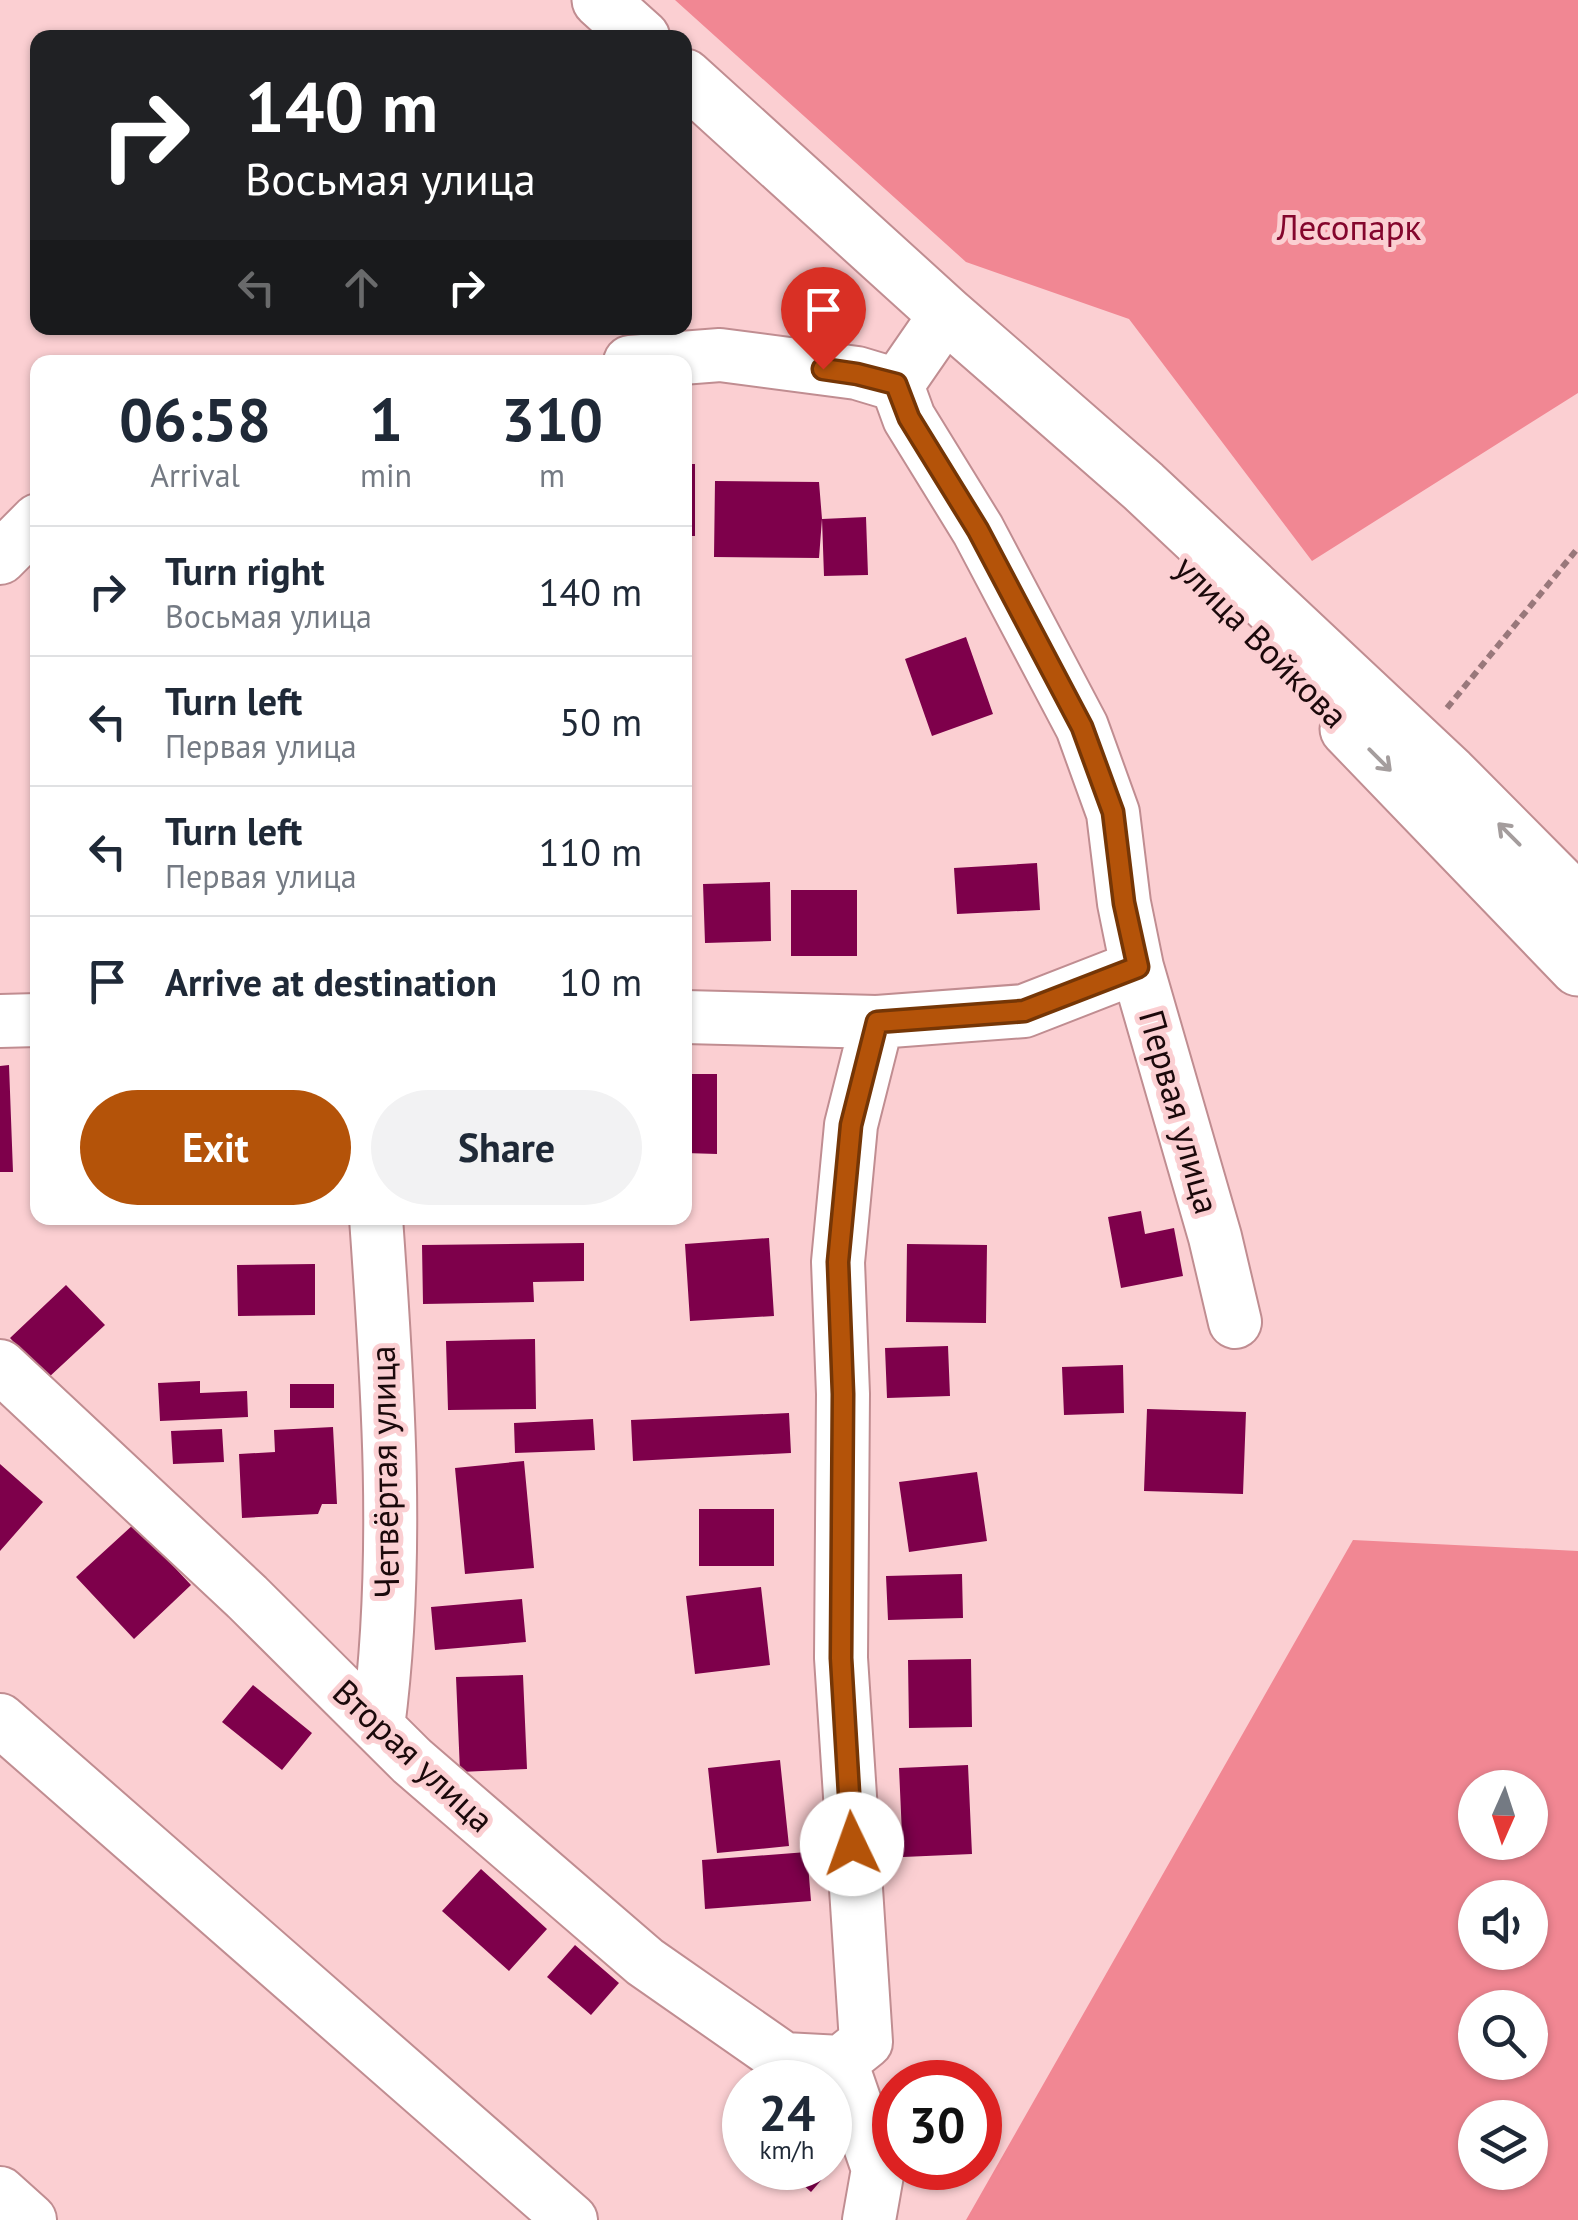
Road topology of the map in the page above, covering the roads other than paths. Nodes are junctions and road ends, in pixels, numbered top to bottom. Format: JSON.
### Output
{"nodes":[{"id":1,"x":600,"y":0,"type":"edge"},
{"id":2,"x":633,"y":30,"type":"edge"},
{"id":3,"x":692,"y":83,"type":"edge"},
{"id":4,"x":946,"y":314,"type":"junction"},
{"id":5,"x":692,"y":356,"type":"edge"},
{"id":6,"x":896,"y":384,"type":"junction"},
{"id":7,"x":30,"y":528,"type":"edge"},
{"id":8,"x":0,"y":558,"type":"edge"},
{"id":9,"x":1578,"y":903,"type":"edge"},
{"id":10,"x":1138,"y":967,"type":"junction"},
{"id":11,"x":1578,"y":968,"type":"edge"},
{"id":12,"x":692,"y":1018,"type":"edge"},
{"id":13,"x":30,"y":1020,"type":"edge"},
{"id":14,"x":0,"y":1021,"type":"edge"},
{"id":15,"x":877,"y":1022,"type":"junction"},
{"id":16,"x":376,"y":1225,"type":"edge"},
{"id":17,"x":1234,"y":1322,"type":"dead end"},
{"id":18,"x":0,"y":1366,"type":"edge"},
{"id":19,"x":0,"y":1720,"type":"edge"},
{"id":20,"x":378,"y":1727,"type":"junction"},
{"id":21,"x":854,"y":2052,"type":"junction"},
{"id":22,"x":0,"y":2192,"type":"edge"},
{"id":23,"x":30,"y":2220,"type":"edge"},
{"id":24,"x":572,"y":2220,"type":"edge"},
{"id":25,"x":869,"y":2220,"type":"edge"}],
"edges":[{"from":1,"to":2,"type":"main road"},
{"from":3,"to":4,"type":"main road","name":"улица Войкова"},
{"from":4,"to":6,"type":"street"},
{"from":9,"to":4,"type":"main road","name":"улица Войкова","one_way":true},
{"from":4,"to":11,"type":"main road","name":"улица Войкова","one_way":true},
{"from":5,"to":6,"type":"street"},
{"from":6,"to":10,"type":"street","name":"Первая улица"},
{"from":7,"to":8,"type":"street"},
{"from":10,"to":15,"type":"street"},
{"from":10,"to":17,"type":"street","name":"Первая улица"},
{"from":12,"to":15,"type":"street"},
{"from":13,"to":14,"type":"street"},
{"from":15,"to":21,"type":"street"},
{"from":16,"to":20,"type":"street","name":"Четвёртая улица"},
{"from":18,"to":20,"type":"street","name":"Вторая улица"},
{"from":19,"to":24,"type":"street"},
{"from":20,"to":21,"type":"street","name":"Вторая улица"},
{"from":21,"to":25,"type":"street"},
{"from":22,"to":23,"type":"street"}]}
